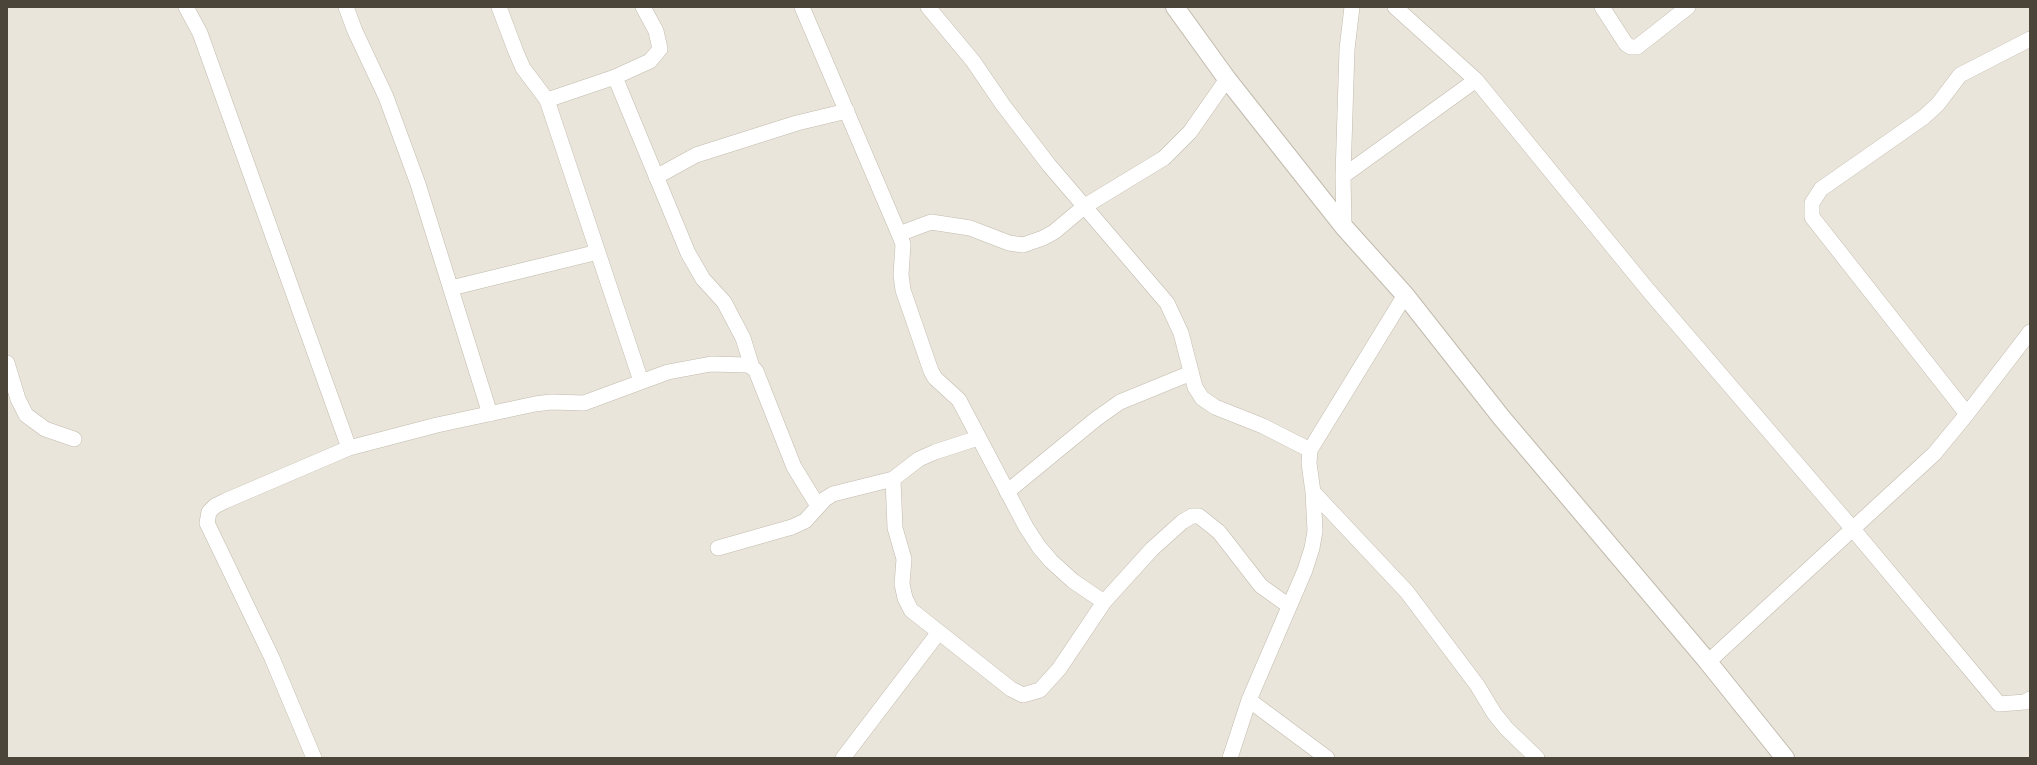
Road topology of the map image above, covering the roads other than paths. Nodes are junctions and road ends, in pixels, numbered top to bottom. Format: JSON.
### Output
{"nodes":[{"id":1,"x":186,"y":7,"type":"edge"},
{"id":2,"x":346,"y":7,"type":"edge"},
{"id":3,"x":499,"y":7,"type":"edge"},
{"id":4,"x":643,"y":7,"type":"edge"},
{"id":5,"x":802,"y":7,"type":"edge"},
{"id":6,"x":928,"y":7,"type":"edge"},
{"id":7,"x":1175,"y":7,"type":"edge"},
{"id":8,"x":1352,"y":7,"type":"edge"},
{"id":9,"x":1395,"y":7,"type":"edge"},
{"id":10,"x":1602,"y":7,"type":"edge"},
{"id":11,"x":1688,"y":7,"type":"edge"},
{"id":12,"x":2030,"y":39,"type":"edge"},
{"id":13,"x":615,"y":77,"type":"junction"},
{"id":14,"x":1227,"y":79,"type":"junction"},
{"id":15,"x":1476,"y":80,"type":"junction"},
{"id":16,"x":547,"y":100,"type":"junction"},
{"id":17,"x":847,"y":111,"type":"junction"},
{"id":18,"x":656,"y":176,"type":"junction"},
{"id":19,"x":1343,"y":176,"type":"junction"},
{"id":20,"x":1085,"y":206,"type":"junction"},
{"id":21,"x":1344,"y":227,"type":"junction"},
{"id":22,"x":899,"y":234,"type":"junction"},
{"id":23,"x":598,"y":252,"type":"junction"},
{"id":24,"x":451,"y":288,"type":"junction"},
{"id":25,"x":1405,"y":295,"type":"junction"},
{"id":26,"x":2030,"y":332,"type":"edge"},
{"id":27,"x":7,"y":363,"type":"edge"},
{"id":28,"x":752,"y":367,"type":"junction"},
{"id":29,"x":1191,"y":373,"type":"junction"},
{"id":30,"x":641,"y":381,"type":"junction"},
{"id":31,"x":490,"y":414,"type":"junction"},
{"id":32,"x":1967,"y":414,"type":"junction"},
{"id":33,"x":74,"y":438,"type":"dead end"},
{"id":34,"x":978,"y":438,"type":"junction"},
{"id":35,"x":349,"y":448,"type":"junction"},
{"id":36,"x":1310,"y":450,"type":"junction"},
{"id":37,"x":893,"y":479,"type":"junction"},
{"id":38,"x":1007,"y":492,"type":"junction"},
{"id":39,"x":1313,"y":492,"type":"junction"},
{"id":40,"x":818,"y":506,"type":"junction"},
{"id":41,"x":1852,"y":528,"type":"junction"},
{"id":42,"x":718,"y":548,"type":"dead end"},
{"id":43,"x":1104,"y":602,"type":"junction"},
{"id":44,"x":1289,"y":606,"type":"junction"},
{"id":45,"x":939,"y":632,"type":"junction"},
{"id":46,"x":1708,"y":662,"type":"junction"},
{"id":47,"x":2030,"y":699,"type":"edge"},
{"id":48,"x":1249,"y":700,"type":"junction"},
{"id":49,"x":314,"y":758,"type":"edge"},
{"id":50,"x":842,"y":758,"type":"edge"},
{"id":51,"x":1230,"y":758,"type":"edge"},
{"id":52,"x":1328,"y":758,"type":"edge"},
{"id":53,"x":1537,"y":758,"type":"edge"},
{"id":54,"x":1785,"y":758,"type":"edge"}],
"edges":[{"from":1,"to":35,"type":"street"},
{"from":2,"to":24,"type":"street"},
{"from":3,"to":16,"type":"street"},
{"from":4,"to":13,"type":"street"},
{"from":5,"to":17,"type":"street"},
{"from":6,"to":20,"type":"street"},
{"from":7,"to":14,"type":"street"},
{"from":8,"to":19,"type":"street"},
{"from":9,"to":15,"type":"street"},
{"from":10,"to":11,"type":"street"},
{"from":12,"to":32,"type":"street"},
{"from":13,"to":16,"type":"street"},
{"from":13,"to":18,"type":"street"},
{"from":14,"to":20,"type":"street"},
{"from":14,"to":21,"type":"street"},
{"from":15,"to":19,"type":"street"},
{"from":15,"to":41,"type":"street"},
{"from":16,"to":23,"type":"street"},
{"from":17,"to":18,"type":"street"},
{"from":17,"to":22,"type":"street"},
{"from":18,"to":28,"type":"street"},
{"from":19,"to":21,"type":"street"},
{"from":20,"to":22,"type":"street"},
{"from":20,"to":29,"type":"street"},
{"from":21,"to":25,"type":"street"},
{"from":22,"to":34,"type":"street"},
{"from":23,"to":24,"type":"street"},
{"from":23,"to":30,"type":"street"},
{"from":24,"to":31,"type":"street"},
{"from":25,"to":36,"type":"street"},
{"from":25,"to":46,"type":"street"},
{"from":26,"to":32,"type":"street"},
{"from":27,"to":33,"type":"street"},
{"from":28,"to":30,"type":"street"},
{"from":28,"to":40,"type":"street"},
{"from":29,"to":36,"type":"street"},
{"from":29,"to":38,"type":"street"},
{"from":30,"to":31,"type":"street"},
{"from":31,"to":35,"type":"street"},
{"from":32,"to":41,"type":"street"},
{"from":34,"to":37,"type":"street"},
{"from":34,"to":38,"type":"street"},
{"from":35,"to":49,"type":"street"},
{"from":36,"to":39,"type":"street"},
{"from":37,"to":40,"type":"street"},
{"from":37,"to":45,"type":"street"},
{"from":38,"to":43,"type":"street"},
{"from":39,"to":44,"type":"street"},
{"from":39,"to":53,"type":"street"},
{"from":40,"to":42,"type":"street"},
{"from":41,"to":46,"type":"street"},
{"from":41,"to":47,"type":"street"},
{"from":43,"to":44,"type":"street"},
{"from":43,"to":45,"type":"street"},
{"from":44,"to":48,"type":"street"},
{"from":45,"to":50,"type":"street"},
{"from":46,"to":54,"type":"street"},
{"from":48,"to":51,"type":"street"},
{"from":48,"to":52,"type":"street"}]}
